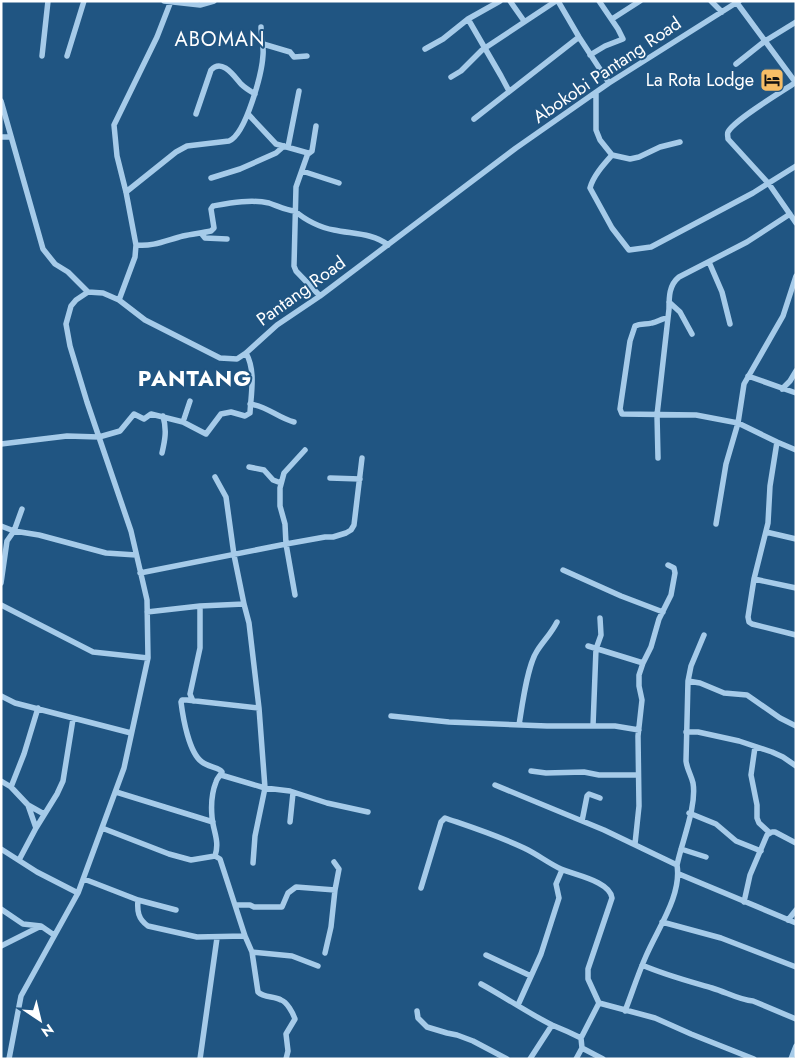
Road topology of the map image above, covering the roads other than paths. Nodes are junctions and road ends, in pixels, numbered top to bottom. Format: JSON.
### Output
{"nodes":[{"id":1,"x":48,"y":1,"type":"edge"},
{"id":2,"x":84,"y":1,"type":"edge"},
{"id":3,"x":214,"y":1,"type":"edge"},
{"id":4,"x":500,"y":1,"type":"edge"},
{"id":5,"x":510,"y":1,"type":"edge"},
{"id":6,"x":557,"y":1,"type":"edge"},
{"id":7,"x":599,"y":1,"type":"edge"},
{"id":8,"x":640,"y":1,"type":"edge"},
{"id":9,"x":711,"y":1,"type":"edge"},
{"id":10,"x":168,"y":2,"type":"edge"},
{"id":11,"x":738,"y":2,"type":"edge"},
{"id":12,"x":722,"y":12,"type":"junction"},
{"id":13,"x":468,"y":19,"type":"junction"},
{"id":14,"x":612,"y":19,"type":"junction"},
{"id":15,"x":524,"y":21,"type":"junction"},
{"id":16,"x":796,"y":22,"type":"edge"},
{"id":17,"x":261,"y":27,"type":"dead end"},
{"id":18,"x":579,"y":37,"type":"junction"},
{"id":19,"x":765,"y":41,"type":"junction"},
{"id":20,"x":263,"y":44,"type":"junction"},
{"id":21,"x":486,"y":48,"type":"junction"},
{"id":22,"x":425,"y":49,"type":"dead end"},
{"id":23,"x":590,"y":55,"type":"junction"},
{"id":24,"x":42,"y":56,"type":"dead end"},
{"id":25,"x":67,"y":56,"type":"dead end"},
{"id":26,"x":307,"y":56,"type":"dead end"},
{"id":27,"x":736,"y":64,"type":"dead end"},
{"id":28,"x":451,"y":77,"type":"dead end"},
{"id":29,"x":796,"y":83,"type":"edge"},
{"id":30,"x":609,"y":84,"type":"junction"},
{"id":31,"x":299,"y":90,"type":"dead end"},
{"id":32,"x":509,"y":91,"type":"junction"},
{"id":33,"x":255,"y":94,"type":"junction"},
{"id":34,"x":596,"y":94,"type":"junction"},
{"id":35,"x":1,"y":101,"type":"edge"},
{"id":36,"x":196,"y":114,"type":"dead end"},
{"id":37,"x":248,"y":114,"type":"junction"},
{"id":38,"x":474,"y":119,"type":"dead end"},
{"id":39,"x":316,"y":126,"type":"dead end"},
{"id":40,"x":1,"y":137,"type":"edge"},
{"id":41,"x":11,"y":137,"type":"junction"},
{"id":42,"x":680,"y":142,"type":"dead end"},
{"id":43,"x":286,"y":147,"type":"junction"},
{"id":44,"x":516,"y":148,"type":"joint"},
{"id":45,"x":308,"y":154,"type":"junction"},
{"id":46,"x":612,"y":155,"type":"junction"},
{"id":47,"x":796,"y":166,"type":"edge"},
{"id":48,"x":302,"y":171,"type":"junction"},
{"id":49,"x":211,"y":178,"type":"dead end"},
{"id":50,"x":339,"y":183,"type":"dead end"},
{"id":51,"x":769,"y":184,"type":"junction"},
{"id":52,"x":126,"y":192,"type":"junction"},
{"id":53,"x":295,"y":211,"type":"junction"},
{"id":54,"x":790,"y":214,"type":"junction"},
{"id":55,"x":796,"y":224,"type":"edge"},
{"id":56,"x":201,"y":234,"type":"junction"},
{"id":57,"x":227,"y":239,"type":"dead end"},
{"id":58,"x":136,"y":245,"type":"junction"},
{"id":59,"x":388,"y":245,"type":"junction"},
{"id":60,"x":709,"y":262,"type":"junction"},
{"id":61,"x":796,"y":276,"type":"edge"},
{"id":62,"x":88,"y":292,"type":"junction"},
{"id":63,"x":320,"y":296,"type":"junction"},
{"id":64,"x":119,"y":300,"type":"junction"},
{"id":65,"x":669,"y":302,"type":"junction"},
{"id":66,"x":668,"y":318,"type":"junction"},
{"id":67,"x":730,"y":324,"type":"dead end"},
{"id":68,"x":692,"y":334,"type":"dead end"},
{"id":69,"x":246,"y":353,"type":"junction"},
{"id":70,"x":796,"y":371,"type":"edge"},
{"id":71,"x":748,"y":376,"type":"junction"},
{"id":72,"x":782,"y":388,"type":"junction"},
{"id":73,"x":796,"y":392,"type":"edge"},
{"id":74,"x":190,"y":401,"type":"dead end"},
{"id":75,"x":250,"y":404,"type":"junction"},
{"id":76,"x":657,"y":415,"type":"junction"},
{"id":77,"x":163,"y":416,"type":"junction"},
{"id":78,"x":183,"y":422,"type":"junction"},
{"id":79,"x":294,"y":422,"type":"dead end"},
{"id":80,"x":738,"y":423,"type":"junction"},
{"id":81,"x":99,"y":437,"type":"junction"},
{"id":82,"x":777,"y":442,"type":"junction"},
{"id":83,"x":1,"y":444,"type":"edge"},
{"id":84,"x":305,"y":450,"type":"dead end"},
{"id":85,"x":796,"y":450,"type":"edge"},
{"id":86,"x":162,"y":453,"type":"dead end"},
{"id":87,"x":362,"y":458,"type":"dead end"},
{"id":88,"x":658,"y":458,"type":"dead end"},
{"id":89,"x":249,"y":467,"type":"dead end"},
{"id":90,"x":215,"y":477,"type":"dead end"},
{"id":91,"x":330,"y":478,"type":"dead end"},
{"id":92,"x":360,"y":479,"type":"junction"},
{"id":93,"x":281,"y":484,"type":"junction"},
{"id":94,"x":22,"y":509,"type":"dead end"},
{"id":95,"x":716,"y":524,"type":"dead end"},
{"id":96,"x":1,"y":526,"type":"edge"},
{"id":97,"x":14,"y":530,"type":"junction"},
{"id":98,"x":766,"y":532,"type":"junction"},
{"id":99,"x":796,"y":539,"type":"edge"},
{"id":100,"x":286,"y":544,"type":"junction"},
{"id":101,"x":136,"y":555,"type":"junction"},
{"id":102,"x":234,"y":556,"type":"junction"},
{"id":103,"x":668,"y":565,"type":"dead end"},
{"id":104,"x":563,"y":570,"type":"dead end"},
{"id":105,"x":140,"y":573,"type":"junction"},
{"id":106,"x":2,"y":576,"type":"edge"},
{"id":107,"x":754,"y":579,"type":"junction"},
{"id":108,"x":1,"y":583,"type":"edge"},
{"id":109,"x":796,"y":588,"type":"edge"},
{"id":110,"x":295,"y":595,"type":"dead end"},
{"id":111,"x":244,"y":604,"type":"junction"},
{"id":112,"x":1,"y":605,"type":"edge"},
{"id":113,"x":200,"y":606,"type":"junction"},
{"id":114,"x":147,"y":612,"type":"junction"},
{"id":115,"x":663,"y":612,"type":"junction"},
{"id":116,"x":600,"y":618,"type":"dead end"},
{"id":117,"x":557,"y":622,"type":"dead end"},
{"id":118,"x":704,"y":635,"type":"dead end"},
{"id":119,"x":796,"y":635,"type":"edge"},
{"id":120,"x":588,"y":646,"type":"dead end"},
{"id":121,"x":596,"y":649,"type":"junction"},
{"id":122,"x":148,"y":658,"type":"junction"},
{"id":123,"x":643,"y":663,"type":"junction"},
{"id":124,"x":688,"y":681,"type":"junction"},
{"id":125,"x":1,"y":697,"type":"edge"},
{"id":126,"x":193,"y":700,"type":"junction"},
{"id":127,"x":38,"y":708,"type":"junction"},
{"id":128,"x":259,"y":708,"type":"junction"},
{"id":129,"x":391,"y":716,"type":"dead end"},
{"id":130,"x":73,"y":719,"type":"junction"},
{"id":131,"x":519,"y":725,"type":"junction"},
{"id":132,"x":593,"y":726,"type":"junction"},
{"id":133,"x":796,"y":726,"type":"edge"},
{"id":134,"x":639,"y":730,"type":"junction"},
{"id":135,"x":686,"y":732,"type":"junction"},
{"id":136,"x":132,"y":733,"type":"junction"},
{"id":137,"x":756,"y":747,"type":"junction"},
{"id":138,"x":796,"y":766,"type":"edge"},
{"id":139,"x":531,"y":770,"type":"dead end"},
{"id":140,"x":221,"y":775,"type":"junction"},
{"id":141,"x":638,"y":775,"type":"junction"},
{"id":142,"x":1,"y":781,"type":"edge"},
{"id":143,"x":495,"y":785,"type":"dead end"},
{"id":144,"x":11,"y":787,"type":"junction"},
{"id":145,"x":265,"y":788,"type":"junction"},
{"id":146,"x":116,"y":792,"type":"junction"},
{"id":147,"x":293,"y":793,"type":"junction"},
{"id":148,"x":600,"y":798,"type":"dead end"},
{"id":149,"x":28,"y":805,"type":"junction"},
{"id":150,"x":368,"y":812,"type":"dead end"},
{"id":151,"x":689,"y":813,"type":"junction"},
{"id":152,"x":44,"y":814,"type":"junction"},
{"id":153,"x":213,"y":822,"type":"junction"},
{"id":154,"x":290,"y":822,"type":"dead end"},
{"id":155,"x":582,"y":822,"type":"junction"},
{"id":156,"x":36,"y":828,"type":"junction"},
{"id":157,"x":102,"y":828,"type":"junction"},
{"id":158,"x":770,"y":833,"type":"junction"},
{"id":159,"x":796,"y":843,"type":"edge"},
{"id":160,"x":635,"y":844,"type":"junction"},
{"id":161,"x":681,"y":848,"type":"junction"},
{"id":162,"x":1,"y":849,"type":"edge"},
{"id":163,"x":760,"y":851,"type":"junction"},
{"id":164,"x":215,"y":856,"type":"junction"},
{"id":165,"x":706,"y":858,"type":"dead end"},
{"id":166,"x":19,"y":860,"type":"junction"},
{"id":167,"x":334,"y":862,"type":"dead end"},
{"id":168,"x":253,"y":863,"type":"dead end"},
{"id":169,"x":677,"y":865,"type":"junction"},
{"id":170,"x":562,"y":870,"type":"junction"},
{"id":171,"x":678,"y":874,"type":"junction"},
{"id":172,"x":84,"y":879,"type":"junction"},
{"id":173,"x":422,"y":888,"type":"dead end"},
{"id":174,"x":336,"y":890,"type":"junction"},
{"id":175,"x":78,"y":893,"type":"junction"},
{"id":176,"x":138,"y":900,"type":"junction"},
{"id":177,"x":744,"y":902,"type":"junction"},
{"id":178,"x":236,"y":905,"type":"junction"},
{"id":179,"x":1,"y":909,"type":"edge"},
{"id":180,"x":176,"y":910,"type":"dead end"},
{"id":181,"x":796,"y":910,"type":"edge"},
{"id":182,"x":788,"y":920,"type":"junction"},
{"id":183,"x":662,"y":922,"type":"junction"},
{"id":184,"x":796,"y":923,"type":"edge"},
{"id":185,"x":41,"y":926,"type":"junction"},
{"id":186,"x":54,"y":935,"type":"junction"},
{"id":187,"x":245,"y":936,"type":"junction"},
{"id":188,"x":217,"y":938,"type":"junction"},
{"id":189,"x":1,"y":946,"type":"edge"},
{"id":190,"x":252,"y":952,"type":"junction"},
{"id":191,"x":325,"y":953,"type":"dead end"},
{"id":192,"x":486,"y":955,"type":"dead end"},
{"id":193,"x":642,"y":965,"type":"junction"},
{"id":194,"x":318,"y":966,"type":"dead end"},
{"id":195,"x":796,"y":967,"type":"edge"},
{"id":196,"x":532,"y":976,"type":"junction"},
{"id":197,"x":481,"y":984,"type":"dead end"},
{"id":198,"x":599,"y":1003,"type":"junction"},
{"id":199,"x":518,"y":1004,"type":"junction"},
{"id":200,"x":417,"y":1010,"type":"dead end"},
{"id":201,"x":625,"y":1011,"type":"junction"},
{"id":202,"x":796,"y":1019,"type":"edge"},
{"id":203,"x":552,"y":1024,"type":"junction"},
{"id":204,"x":581,"y":1038,"type":"junction"},
{"id":205,"x":796,"y":1046,"type":"edge"},
{"id":206,"x":582,"y":1048,"type":"junction"},
{"id":207,"x":9,"y":1059,"type":"edge"},
{"id":208,"x":200,"y":1059,"type":"edge"},
{"id":209,"x":286,"y":1059,"type":"edge"},
{"id":210,"x":507,"y":1059,"type":"edge"},
{"id":211,"x":530,"y":1059,"type":"edge"},
{"id":212,"x":576,"y":1059,"type":"edge"},
{"id":213,"x":603,"y":1059,"type":"edge"},
{"id":214,"x":754,"y":1059,"type":"edge"},
{"id":215,"x":791,"y":1059,"type":"edge"}],
"edges":[{"from":1,"to":24,"type":"street"},
{"from":2,"to":25,"type":"street"},
{"from":3,"to":10,"type":"street"},
{"from":4,"to":13,"type":"street"},
{"from":5,"to":15,"type":"street"},
{"from":6,"to":15,"type":"street"},
{"from":6,"to":18,"type":"street"},
{"from":7,"to":14,"type":"street"},
{"from":8,"to":14,"type":"street"},
{"from":9,"to":12,"type":"street"},
{"from":10,"to":52,"type":"street"},
{"from":11,"to":12,"type":"street","name":"Abokobi Pantang Road"},
{"from":11,"to":19,"type":"street"},
{"from":12,"to":30,"type":"street","name":"Abokobi Pantang Road"},
{"from":13,"to":21,"type":"street"},
{"from":13,"to":22,"type":"street"},
{"from":14,"to":23,"type":"street"},
{"from":15,"to":21,"type":"street"},
{"from":16,"to":19,"type":"street"},
{"from":17,"to":20,"type":"street"},
{"from":18,"to":23,"type":"street"},
{"from":18,"to":32,"type":"street"},
{"from":19,"to":27,"type":"street"},
{"from":19,"to":29,"type":"street"},
{"from":20,"to":26,"type":"street"},
{"from":20,"to":33,"type":"street"},
{"from":21,"to":28,"type":"street"},
{"from":21,"to":32,"type":"street"},
{"from":23,"to":30,"type":"street"},
{"from":29,"to":51,"type":"street"},
{"from":30,"to":34,"type":"street","name":"Abokobi Pantang Road"},
{"from":31,"to":43,"type":"street"},
{"from":32,"to":38,"type":"street"},
{"from":33,"to":36,"type":"street"},
{"from":33,"to":37,"type":"street"},
{"from":34,"to":44,"type":"street","name":"Abokobi Pantang Road"},
{"from":34,"to":46,"type":"street"},
{"from":35,"to":41,"type":"street"},
{"from":37,"to":43,"type":"street"},
{"from":37,"to":52,"type":"street"},
{"from":39,"to":45,"type":"street"},
{"from":40,"to":41,"type":"street"},
{"from":41,"to":62,"type":"street"},
{"from":42,"to":46,"type":"street"},
{"from":43,"to":45,"type":"street"},
{"from":43,"to":49,"type":"street"},
{"from":44,"to":59,"type":"street","name":"Pantang Road"},
{"from":45,"to":48,"type":"street"},
{"from":46,"to":51,"type":"street"},
{"from":47,"to":51,"type":"street"},
{"from":48,"to":50,"type":"street"},
{"from":48,"to":53,"type":"street"},
{"from":51,"to":54,"type":"street"},
{"from":52,"to":58,"type":"street"},
{"from":53,"to":56,"type":"street"},
{"from":53,"to":59,"type":"street"},
{"from":53,"to":63,"type":"street"},
{"from":54,"to":55,"type":"street"},
{"from":54,"to":60,"type":"street"},
{"from":56,"to":57,"type":"street"},
{"from":56,"to":58,"type":"street"},
{"from":58,"to":64,"type":"street"},
{"from":59,"to":63,"type":"street","name":"Pantang Road"},
{"from":60,"to":65,"type":"street"},
{"from":60,"to":67,"type":"street"},
{"from":61,"to":71,"type":"street"},
{"from":62,"to":64,"type":"street"},
{"from":62,"to":81,"type":"street"},
{"from":63,"to":69,"type":"street","name":"Pantang Road"},
{"from":64,"to":69,"type":"street"},
{"from":65,"to":66,"type":"street"},
{"from":65,"to":68,"type":"street"},
{"from":66,"to":76,"type":"street"},
{"from":66,"to":76,"type":"street"},
{"from":69,"to":75,"type":"street"},
{"from":70,"to":72,"type":"street"},
{"from":71,"to":72,"type":"street"},
{"from":71,"to":80,"type":"street"},
{"from":72,"to":73,"type":"street"},
{"from":74,"to":78,"type":"street"},
{"from":75,"to":78,"type":"street"},
{"from":75,"to":79,"type":"street"},
{"from":76,"to":80,"type":"street"},
{"from":76,"to":88,"type":"street"},
{"from":77,"to":78,"type":"street"},
{"from":77,"to":81,"type":"street"},
{"from":77,"to":86,"type":"street"},
{"from":80,"to":82,"type":"street"},
{"from":80,"to":95,"type":"street"},
{"from":81,"to":83,"type":"street"},
{"from":81,"to":101,"type":"street"},
{"from":82,"to":85,"type":"street"},
{"from":82,"to":98,"type":"street"},
{"from":84,"to":93,"type":"street"},
{"from":87,"to":92,"type":"street"},
{"from":89,"to":93,"type":"street"},
{"from":90,"to":102,"type":"street"},
{"from":91,"to":92,"type":"street"},
{"from":92,"to":100,"type":"street"},
{"from":93,"to":100,"type":"street"},
{"from":94,"to":97,"type":"street"},
{"from":96,"to":97,"type":"street"},
{"from":97,"to":101,"type":"street"},
{"from":97,"to":106,"type":"street"},
{"from":98,"to":99,"type":"street"},
{"from":98,"to":107,"type":"street"},
{"from":100,"to":102,"type":"street"},
{"from":100,"to":110,"type":"street"},
{"from":101,"to":105,"type":"street"},
{"from":102,"to":105,"type":"street"},
{"from":102,"to":111,"type":"street"},
{"from":103,"to":115,"type":"street"},
{"from":104,"to":115,"type":"street"},
{"from":105,"to":114,"type":"street"},
{"from":106,"to":108,"type":"street"},
{"from":107,"to":109,"type":"street"},
{"from":107,"to":119,"type":"street"},
{"from":111,"to":113,"type":"street"},
{"from":111,"to":128,"type":"street"},
{"from":112,"to":122,"type":"street"},
{"from":113,"to":114,"type":"street"},
{"from":113,"to":126,"type":"street"},
{"from":114,"to":122,"type":"street"},
{"from":115,"to":123,"type":"street"},
{"from":116,"to":121,"type":"street"},
{"from":117,"to":131,"type":"street"},
{"from":118,"to":124,"type":"street"},
{"from":120,"to":121,"type":"street"},
{"from":121,"to":123,"type":"street"},
{"from":121,"to":132,"type":"street"},
{"from":122,"to":136,"type":"street"},
{"from":123,"to":134,"type":"street"},
{"from":124,"to":133,"type":"street"},
{"from":124,"to":135,"type":"street"},
{"from":125,"to":127,"type":"street"},
{"from":126,"to":128,"type":"street"},
{"from":126,"to":140,"type":"street"},
{"from":127,"to":130,"type":"street"},
{"from":127,"to":144,"type":"street"},
{"from":128,"to":145,"type":"street"},
{"from":129,"to":131,"type":"street"},
{"from":130,"to":136,"type":"street"},
{"from":130,"to":152,"type":"street"},
{"from":131,"to":132,"type":"street"},
{"from":132,"to":134,"type":"street"},
{"from":134,"to":141,"type":"street"},
{"from":135,"to":137,"type":"street"},
{"from":135,"to":151,"type":"street"},
{"from":136,"to":146,"type":"street"},
{"from":137,"to":138,"type":"street"},
{"from":137,"to":158,"type":"street"},
{"from":139,"to":141,"type":"street"},
{"from":140,"to":145,"type":"street"},
{"from":140,"to":153,"type":"street"},
{"from":141,"to":160,"type":"street"},
{"from":142,"to":144,"type":"street"},
{"from":143,"to":155,"type":"street"},
{"from":144,"to":149,"type":"street"},
{"from":145,"to":147,"type":"street"},
{"from":145,"to":168,"type":"street"},
{"from":146,"to":153,"type":"street"},
{"from":146,"to":157,"type":"street"},
{"from":147,"to":150,"type":"street"},
{"from":147,"to":154,"type":"street"},
{"from":148,"to":155,"type":"street"},
{"from":149,"to":152,"type":"street"},
{"from":149,"to":156,"type":"street"},
{"from":151,"to":161,"type":"street"},
{"from":151,"to":163,"type":"street"},
{"from":152,"to":156,"type":"street"},
{"from":153,"to":164,"type":"street"},
{"from":155,"to":160,"type":"street"},
{"from":156,"to":166,"type":"street"},
{"from":157,"to":164,"type":"street"},
{"from":157,"to":172,"type":"street"},
{"from":158,"to":159,"type":"street"},
{"from":158,"to":163,"type":"street"},
{"from":160,"to":169,"type":"street"},
{"from":161,"to":165,"type":"street"},
{"from":161,"to":169,"type":"street"},
{"from":162,"to":166,"type":"street"},
{"from":163,"to":177,"type":"street"},
{"from":164,"to":178,"type":"street"},
{"from":166,"to":175,"type":"street"},
{"from":167,"to":174,"type":"street"},
{"from":169,"to":171,"type":"street"},
{"from":170,"to":173,"type":"street"},
{"from":170,"to":196,"type":"street"},
{"from":170,"to":198,"type":"street"},
{"from":171,"to":177,"type":"street"},
{"from":171,"to":183,"type":"street"},
{"from":172,"to":175,"type":"street"},
{"from":172,"to":176,"type":"street"},
{"from":174,"to":178,"type":"street"},
{"from":174,"to":191,"type":"street"},
{"from":175,"to":186,"type":"street"},
{"from":176,"to":180,"type":"street"},
{"from":176,"to":188,"type":"street"},
{"from":177,"to":182,"type":"street"},
{"from":178,"to":187,"type":"street"},
{"from":179,"to":185,"type":"street"},
{"from":181,"to":182,"type":"street"},
{"from":182,"to":184,"type":"street"},
{"from":183,"to":193,"type":"street"},
{"from":183,"to":195,"type":"street"},
{"from":185,"to":186,"type":"street"},
{"from":185,"to":189,"type":"street"},
{"from":186,"to":207,"type":"street"},
{"from":187,"to":188,"type":"street"},
{"from":187,"to":190,"type":"street"},
{"from":188,"to":208,"type":"street"},
{"from":190,"to":194,"type":"street"},
{"from":190,"to":209,"type":"street"},
{"from":192,"to":196,"type":"street"},
{"from":193,"to":201,"type":"street"},
{"from":193,"to":202,"type":"street"},
{"from":196,"to":199,"type":"street"},
{"from":197,"to":199,"type":"street"},
{"from":198,"to":201,"type":"street"},
{"from":198,"to":204,"type":"street"},
{"from":199,"to":203,"type":"street"},
{"from":200,"to":210,"type":"street"},
{"from":201,"to":214,"type":"street"},
{"from":203,"to":204,"type":"street"},
{"from":203,"to":211,"type":"street"},
{"from":204,"to":206,"type":"street"},
{"from":205,"to":215,"type":"street"},
{"from":206,"to":212,"type":"street"},
{"from":206,"to":213,"type":"street"}]}
